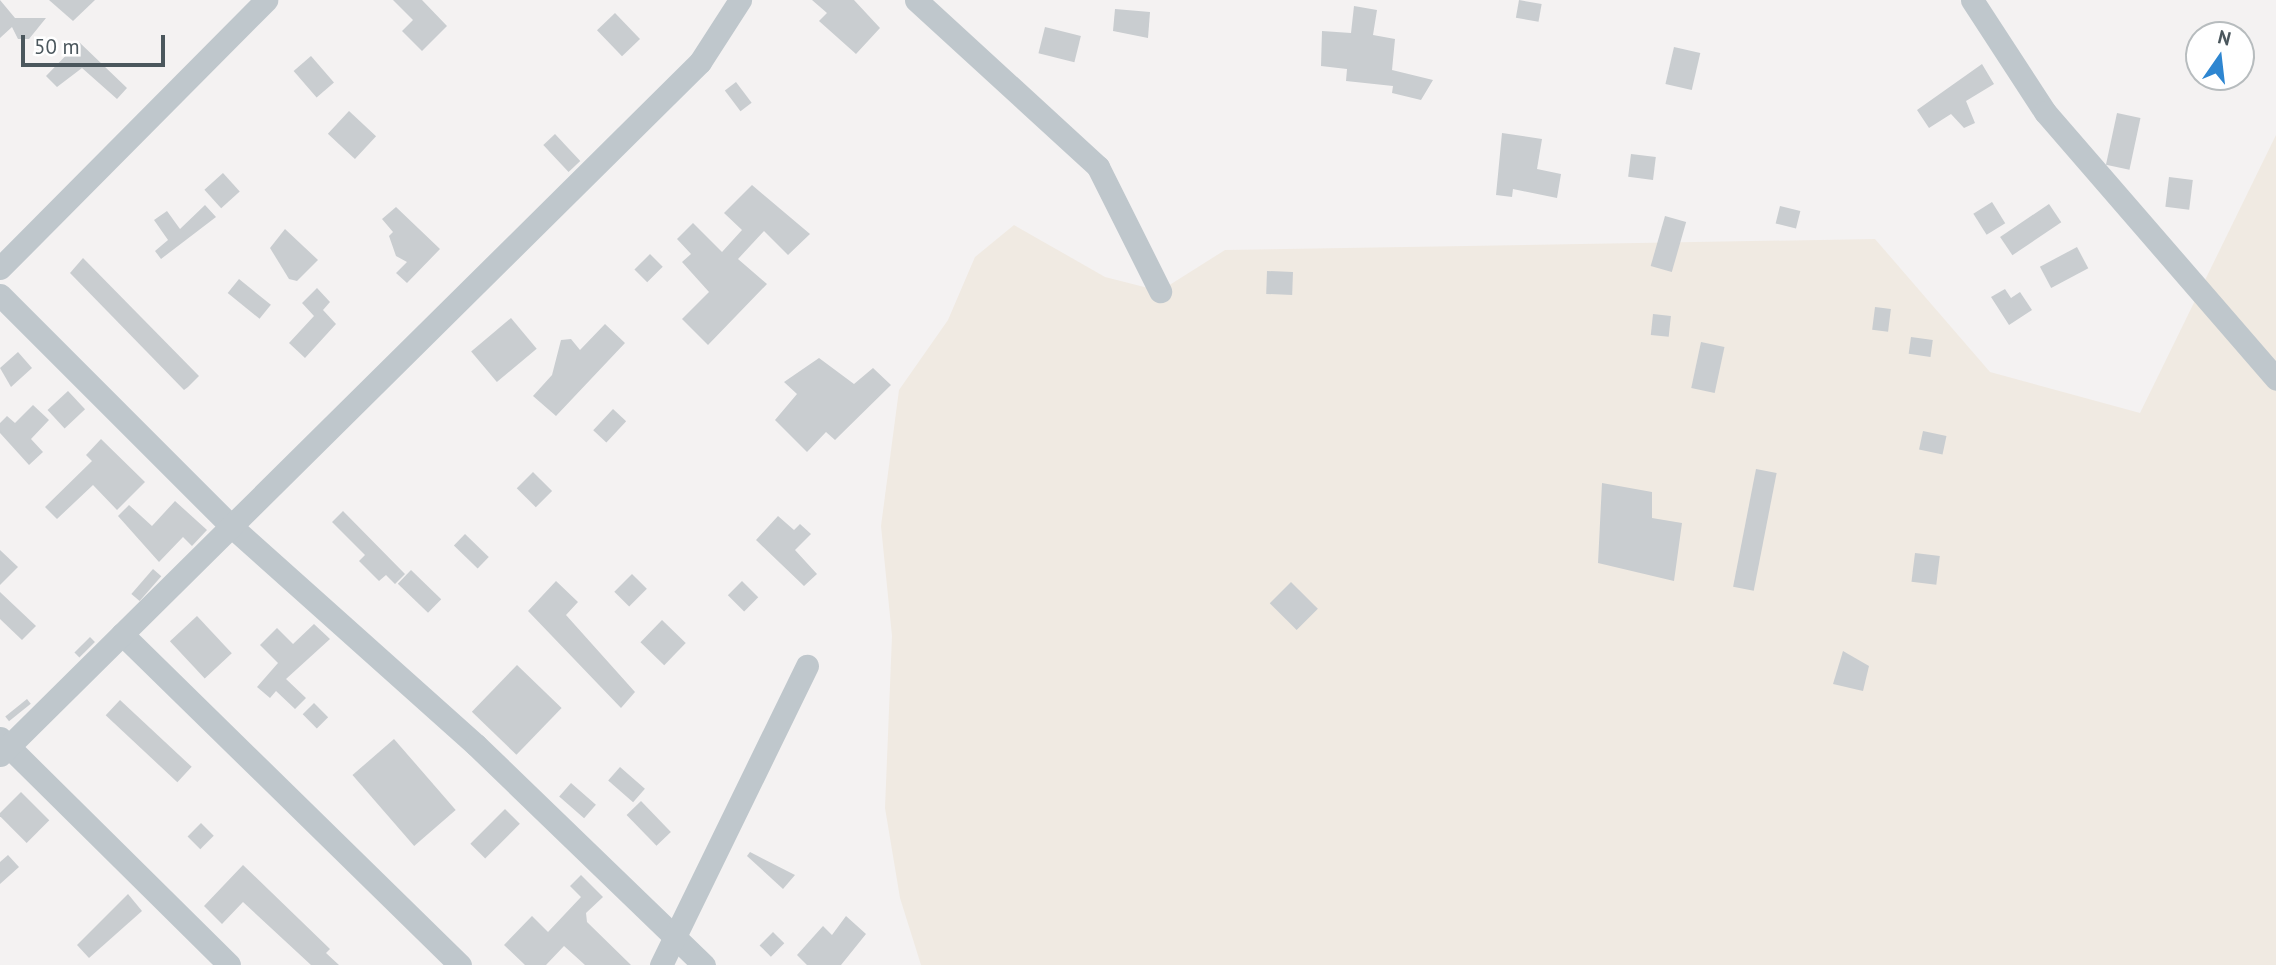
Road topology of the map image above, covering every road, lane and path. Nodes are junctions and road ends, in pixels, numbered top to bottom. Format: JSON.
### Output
{"nodes":[{"id":1,"x":266,"y":0,"type":"edge"},
{"id":2,"x":740,"y":0,"type":"edge"},
{"id":3,"x":916,"y":0,"type":"edge"},
{"id":4,"x":1972,"y":0,"type":"edge"},
{"id":5,"x":0,"y":268,"type":"edge"},
{"id":6,"x":1160,"y":291,"type":"dead end"},
{"id":7,"x":0,"y":295,"type":"edge"},
{"id":8,"x":2276,"y":379,"type":"edge"},
{"id":9,"x":231,"y":526,"type":"junction"},
{"id":10,"x":122,"y":634,"type":"junction"},
{"id":11,"x":807,"y":667,"type":"dead end"},
{"id":12,"x":3,"y":746,"type":"edge"},
{"id":13,"x":676,"y":939,"type":"junction"},
{"id":14,"x":229,"y":965,"type":"edge"},
{"id":15,"x":460,"y":965,"type":"edge"},
{"id":16,"x":661,"y":965,"type":"edge"},
{"id":17,"x":704,"y":965,"type":"edge"}],
"edges":[{"from":1,"to":5,"type":"street"},
{"from":2,"to":9,"type":"street"},
{"from":3,"to":6,"type":"street"},
{"from":4,"to":8,"type":"street"},
{"from":7,"to":9,"type":"street"},
{"from":9,"to":10,"type":"street"},
{"from":9,"to":13,"type":"street"},
{"from":10,"to":12,"type":"street"},
{"from":10,"to":15,"type":"street"},
{"from":11,"to":13,"type":"street"},
{"from":12,"to":14,"type":"street"},
{"from":13,"to":16,"type":"street"},
{"from":13,"to":17,"type":"street"}]}
